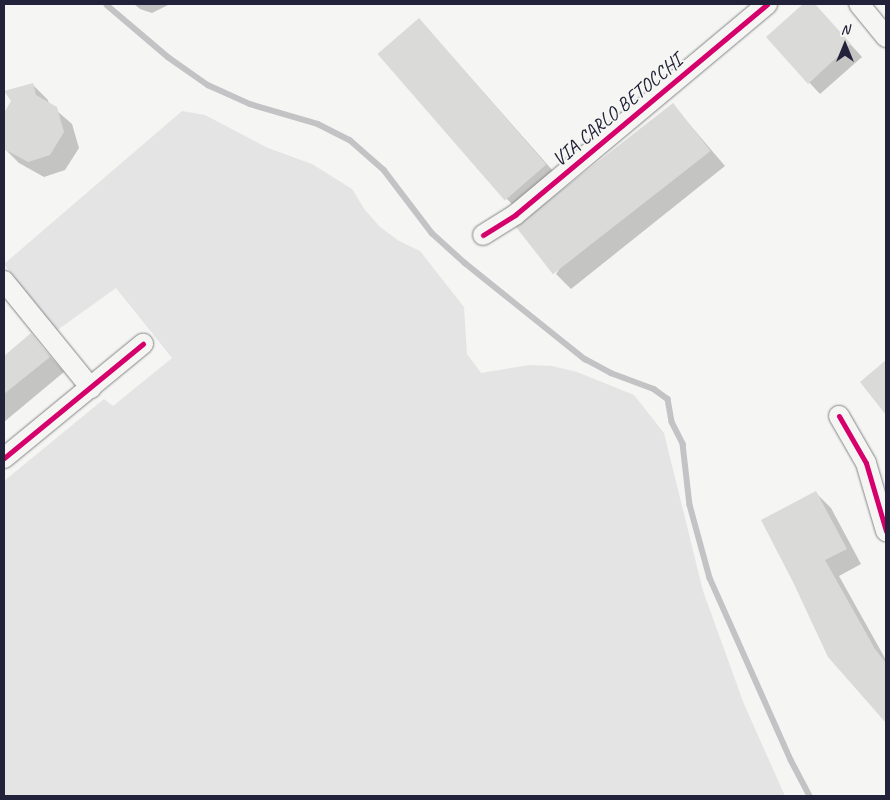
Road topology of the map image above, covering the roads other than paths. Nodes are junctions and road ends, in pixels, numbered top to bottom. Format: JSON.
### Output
{"nodes":[{"id":1,"x":767,"y":4,"type":"edge"},
{"id":2,"x":859,"y":4,"type":"edge"},
{"id":3,"x":886,"y":37,"type":"edge"},
{"id":4,"x":483,"y":235,"type":"dead end"},
{"id":5,"x":4,"y":281,"type":"edge"},
{"id":6,"x":143,"y":344,"type":"dead end"},
{"id":7,"x":91,"y":388,"type":"junction"},
{"id":8,"x":838,"y":416,"type":"dead end"},
{"id":9,"x":4,"y":458,"type":"edge"},
{"id":10,"x":881,"y":490,"type":"edge"},
{"id":11,"x":886,"y":531,"type":"edge"}],
"edges":[{"from":1,"to":4,"type":"street","name":"VIA CARLO BETOCCHI"},
{"from":2,"to":3,"type":"street"},
{"from":5,"to":7,"type":"street"},
{"from":6,"to":7,"type":"street"},
{"from":7,"to":9,"type":"street"},
{"from":8,"to":10,"type":"street"},
{"from":10,"to":11,"type":"street"}]}
